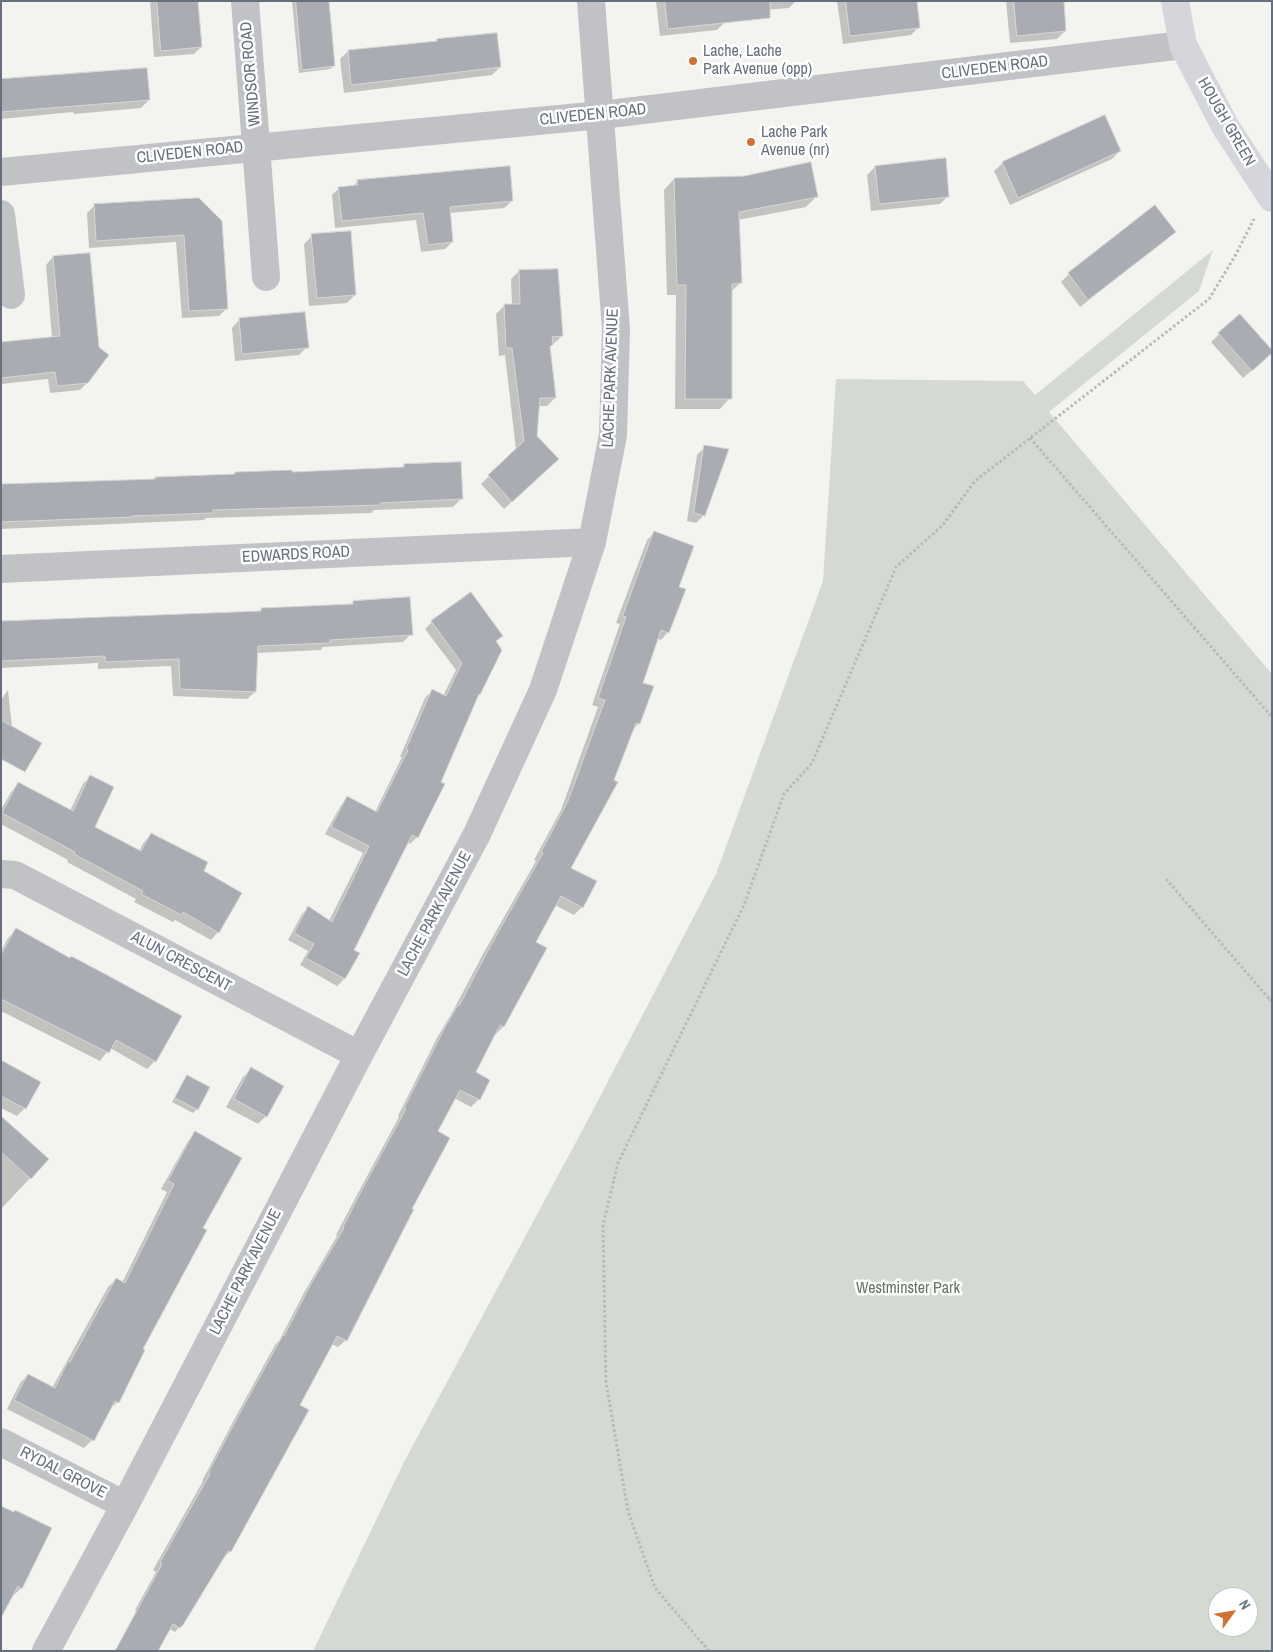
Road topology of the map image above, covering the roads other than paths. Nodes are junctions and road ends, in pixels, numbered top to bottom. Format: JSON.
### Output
{"nodes":[{"id":1,"x":245,"y":1,"type":"edge"},
{"id":2,"x":591,"y":1,"type":"edge"},
{"id":3,"x":1175,"y":1,"type":"edge"},
{"id":4,"x":1183,"y":45,"type":"junction"},
{"id":5,"x":601,"y":115,"type":"junction"},
{"id":6,"x":257,"y":147,"type":"junction"},
{"id":7,"x":1,"y":172,"type":"edge"},
{"id":8,"x":1270,"y":195,"type":"edge"},
{"id":9,"x":1,"y":214,"type":"edge"},
{"id":10,"x":266,"y":277,"type":"dead end"},
{"id":11,"x":10,"y":295,"type":"dead end"},
{"id":12,"x":592,"y":542,"type":"junction"},
{"id":13,"x":1,"y":569,"type":"edge"},
{"id":14,"x":1,"y":874,"type":"edge"},
{"id":15,"x":359,"y":1055,"type":"junction"},
{"id":16,"x":1,"y":1442,"type":"edge"},
{"id":17,"x":125,"y":1505,"type":"junction"},
{"id":18,"x":46,"y":1651,"type":"edge"}],
"edges":[{"from":1,"to":6,"type":"street","name":"WINDSOR ROAD"},
{"from":2,"to":5,"type":"street","name":"LACHE PARK AVENUE"},
{"from":3,"to":4,"type":"main road","name":"HOUGH GREEN"},
{"from":4,"to":5,"type":"street","name":"CLIVEDEN ROAD"},
{"from":4,"to":8,"type":"main road","name":"HOUGH GREEN"},
{"from":5,"to":6,"type":"street","name":"CLIVEDEN ROAD"},
{"from":5,"to":12,"type":"street","name":"LACHE PARK AVENUE"},
{"from":6,"to":7,"type":"street","name":"CLIVEDEN ROAD"},
{"from":6,"to":10,"type":"street","name":"WINDSOR ROAD"},
{"from":9,"to":11,"type":"street"},
{"from":12,"to":13,"type":"street","name":"EDWARDS ROAD"},
{"from":12,"to":15,"type":"street","name":"LACHE PARK AVENUE"},
{"from":14,"to":15,"type":"street","name":"ALUN CRESCENT"},
{"from":15,"to":17,"type":"street","name":"LACHE PARK AVENUE"},
{"from":16,"to":17,"type":"street","name":"RYDAL GROVE"},
{"from":17,"to":18,"type":"street","name":"LACHE PARK AVENUE"}]}
